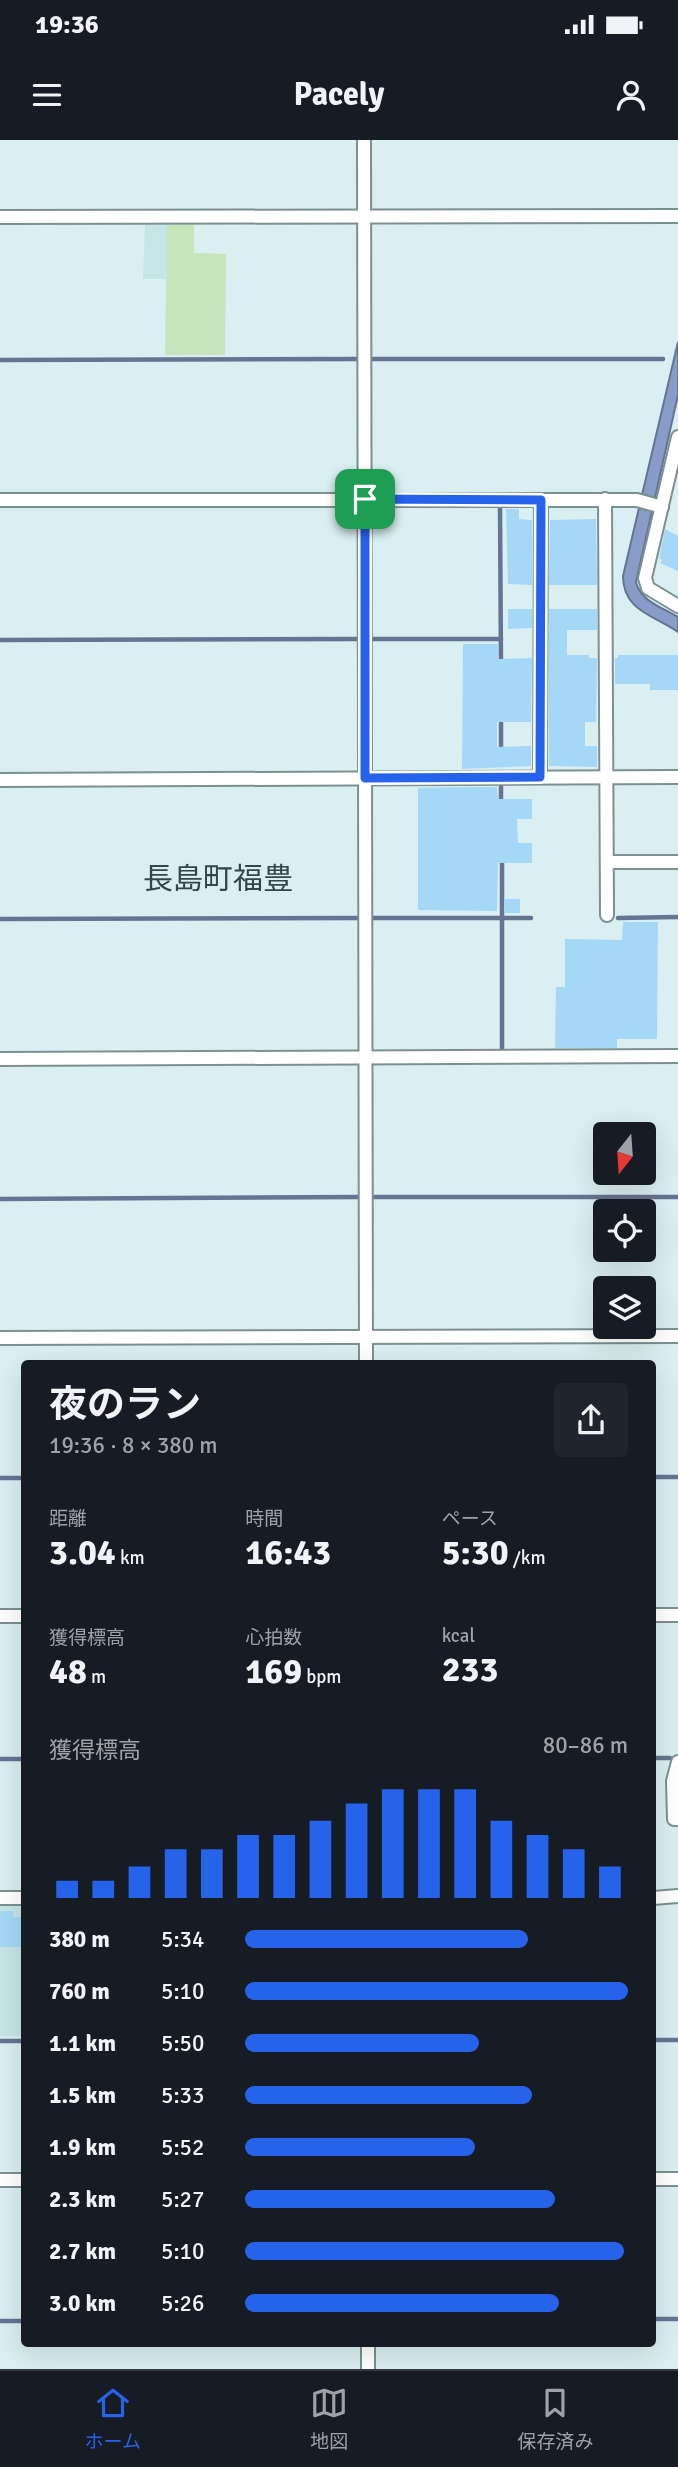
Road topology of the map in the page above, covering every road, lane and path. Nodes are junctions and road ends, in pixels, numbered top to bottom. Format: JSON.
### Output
{"nodes":[{"id":1,"x":364,"y":140,"type":"edge"},
{"id":2,"x":678,"y":216,"type":"edge"},
{"id":3,"x":0,"y":217,"type":"edge"},
{"id":4,"x":364,"y":218,"type":"junction"},
{"id":5,"x":678,"y":437,"type":"edge"},
{"id":6,"x":365,"y":499,"type":"junction"},
{"id":7,"x":605,"y":499,"type":"junction"},
{"id":8,"x":0,"y":500,"type":"edge"},
{"id":9,"x":541,"y":500,"type":"junction"},
{"id":10,"x":660,"y":506,"type":"junction"},
{"id":11,"x":678,"y":606,"type":"edge"},
{"id":12,"x":540,"y":777,"type":"junction"},
{"id":13,"x":606,"y":777,"type":"junction"},
{"id":14,"x":678,"y":777,"type":"edge"},
{"id":15,"x":365,"y":778,"type":"junction"},
{"id":16,"x":0,"y":780,"type":"edge"},
{"id":17,"x":607,"y":862,"type":"junction"},
{"id":18,"x":678,"y":862,"type":"edge"},
{"id":19,"x":607,"y":915,"type":"dead end"},
{"id":20,"x":678,"y":1056,"type":"edge"},
{"id":21,"x":366,"y":1057,"type":"junction"},
{"id":22,"x":0,"y":1059,"type":"edge"},
{"id":23,"x":678,"y":1336,"type":"edge"},
{"id":24,"x":366,"y":1337,"type":"junction"},
{"id":25,"x":0,"y":1338,"type":"edge"},
{"id":26,"x":366,"y":1360,"type":"edge"},
{"id":27,"x":656,"y":1615,"type":"edge"},
{"id":28,"x":678,"y":1615,"type":"edge"},
{"id":29,"x":0,"y":1616,"type":"edge"},
{"id":30,"x":21,"y":1616,"type":"edge"},
{"id":31,"x":678,"y":1762,"type":"edge"},
{"id":32,"x":678,"y":1819,"type":"edge"},
{"id":33,"x":678,"y":1896,"type":"edge"},
{"id":34,"x":0,"y":1898,"type":"edge"},
{"id":35,"x":21,"y":1898,"type":"edge"},
{"id":36,"x":656,"y":1898,"type":"edge"},
{"id":37,"x":656,"y":2179,"type":"edge"},
{"id":38,"x":678,"y":2179,"type":"edge"},
{"id":39,"x":0,"y":2180,"type":"edge"},
{"id":40,"x":21,"y":2180,"type":"edge"},
{"id":41,"x":368,"y":2347,"type":"edge"},
{"id":42,"x":368,"y":2369,"type":"edge"}],
"edges":[{"from":1,"to":4,"type":"street"},
{"from":2,"to":4,"type":"street"},
{"from":3,"to":4,"type":"street"},
{"from":4,"to":6,"type":"street"},
{"from":5,"to":10,"type":"street"},
{"from":6,"to":8,"type":"street"},
{"from":6,"to":9,"type":"street"},
{"from":6,"to":15,"type":"street"},
{"from":7,"to":9,"type":"street"},
{"from":7,"to":10,"type":"street"},
{"from":7,"to":13,"type":"street"},
{"from":9,"to":12,"type":"street"},
{"from":10,"to":11,"type":"street"},
{"from":12,"to":13,"type":"street"},
{"from":12,"to":15,"type":"street"},
{"from":13,"to":14,"type":"street"},
{"from":13,"to":17,"type":"street"},
{"from":15,"to":16,"type":"street"},
{"from":15,"to":21,"type":"street"},
{"from":17,"to":18,"type":"street"},
{"from":17,"to":19,"type":"street"},
{"from":20,"to":21,"type":"street"},
{"from":21,"to":22,"type":"street"},
{"from":21,"to":24,"type":"street"},
{"from":23,"to":24,"type":"street"},
{"from":24,"to":25,"type":"street"},
{"from":24,"to":26,"type":"street"},
{"from":27,"to":28,"type":"street"},
{"from":29,"to":30,"type":"street"},
{"from":31,"to":32,"type":"street"},
{"from":33,"to":36,"type":"street"},
{"from":34,"to":35,"type":"street"},
{"from":37,"to":38,"type":"street"},
{"from":39,"to":40,"type":"street"},
{"from":41,"to":42,"type":"street"}]}
